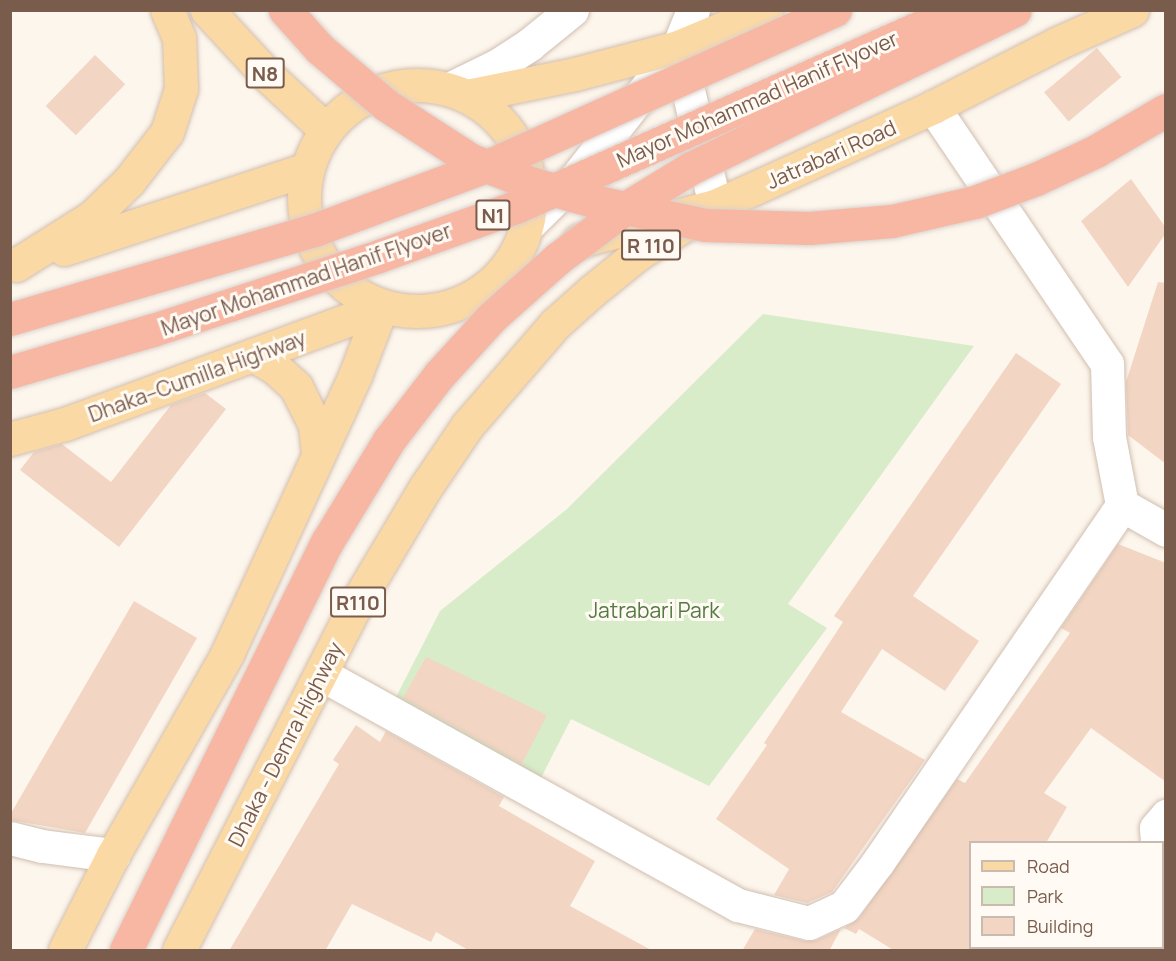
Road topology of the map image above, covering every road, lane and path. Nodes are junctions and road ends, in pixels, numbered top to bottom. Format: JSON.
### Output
{"nodes":[{"id":1,"x":167,"y":10,"type":"edge"},
{"id":2,"x":207,"y":10,"type":"edge"},
{"id":3,"x":285,"y":10,"type":"edge"},
{"id":4,"x":572,"y":10,"type":"edge"},
{"id":5,"x":693,"y":10,"type":"edge"},
{"id":6,"x":767,"y":10,"type":"edge"},
{"id":7,"x":836,"y":10,"type":"edge"},
{"id":8,"x":958,"y":10,"type":"edge"},
{"id":9,"x":1016,"y":10,"type":"edge"},
{"id":10,"x":1132,"y":10,"type":"edge"},
{"id":11,"x":678,"y":48,"type":"junction"},
{"id":12,"x":458,"y":93,"type":"junction"},
{"id":13,"x":933,"y":107,"type":"junction"},
{"id":14,"x":1166,"y":110,"type":"edge"},
{"id":15,"x":326,"y":130,"type":"junction"},
{"id":16,"x":307,"y":169,"type":"junction"},
{"id":17,"x":715,"y":206,"type":"junction"},
{"id":18,"x":528,"y":225,"type":"junction"},
{"id":19,"x":516,"y":255,"type":"junction"},
{"id":20,"x":13,"y":265,"type":"edge"},
{"id":21,"x":592,"y":291,"type":"joint"},
{"id":22,"x":381,"y":308,"type":"junction"},
{"id":23,"x":10,"y":319,"type":"edge"},
{"id":24,"x":253,"y":355,"type":"junction"},
{"id":25,"x":10,"y":372,"type":"edge"},
{"id":26,"x":10,"y":439,"type":"edge"},
{"id":27,"x":318,"y":452,"type":"junction"},
{"id":28,"x":1122,"y":505,"type":"junction"},
{"id":29,"x":1166,"y":530,"type":"edge"},
{"id":30,"x":321,"y":674,"type":"junction"},
{"id":31,"x":1166,"y":816,"type":"edge"},
{"id":32,"x":10,"y":838,"type":"edge"},
{"id":33,"x":1157,"y":841,"type":"edge"},
{"id":34,"x":113,"y":855,"type":"junction"},
{"id":35,"x":65,"y":951,"type":"edge"},
{"id":36,"x":126,"y":951,"type":"edge"},
{"id":37,"x":179,"y":951,"type":"edge"}],
"edges":[{"from":1,"to":20,"type":"main road"},
{"from":2,"to":15,"type":"main road","number":"N8"},
{"from":3,"to":14,"type":"highway","bridge":true},
{"from":4,"to":12,"type":"street"},
{"from":5,"to":11,"type":"street"},
{"from":6,"to":11,"type":"main road"},
{"from":7,"to":23,"type":"highway","name":"Mayor Mohammad Hanif Flyover","number":"N1","bridge":true},
{"from":8,"to":25,"type":"highway","name":"Mayor Mohammad Hanif Flyover","number":"N1","bridge":true},
{"from":9,"to":36,"type":"highway","bridge":true},
{"from":10,"to":13,"type":"main road","name":"Jatrabari Road"},
{"from":11,"to":12,"type":"main road"},
{"from":11,"to":17,"type":"street"},
{"from":11,"to":18,"type":"street"},
{"from":12,"to":15,"type":"main road"},
{"from":12,"to":18,"type":"main road"},
{"from":13,"to":17,"type":"main road","name":"Jatrabari Road"},
{"from":13,"to":28,"type":"street"},
{"from":15,"to":16,"type":"main road"},
{"from":16,"to":20,"type":"main road"},
{"from":16,"to":22,"type":"main road"},
{"from":17,"to":19,"type":"main road","name":"Jatrabari Road"},
{"from":17,"to":21,"type":"main road","name":"Dhaka - Demra Highway","number":"R 110"},
{"from":18,"to":19,"type":"main road"},
{"from":19,"to":22,"type":"main road"},
{"from":21,"to":30,"type":"main road","name":"Dhaka - Demra Highway","number":"R110"},
{"from":22,"to":24,"type":"main road","name":"Dhaka–Cumilla Highway"},
{"from":22,"to":27,"type":"main road"},
{"from":24,"to":26,"type":"main road","name":"Dhaka–Cumilla Highway"},
{"from":24,"to":27,"type":"main road"},
{"from":27,"to":34,"type":"main road"},
{"from":28,"to":29,"type":"street"},
{"from":28,"to":30,"type":"street"},
{"from":30,"to":37,"type":"main road","name":"Dhaka - Demra Highway","number":"R110"},
{"from":31,"to":33,"type":"street"},
{"from":32,"to":34,"type":"street"},
{"from":34,"to":35,"type":"main road"}]}
